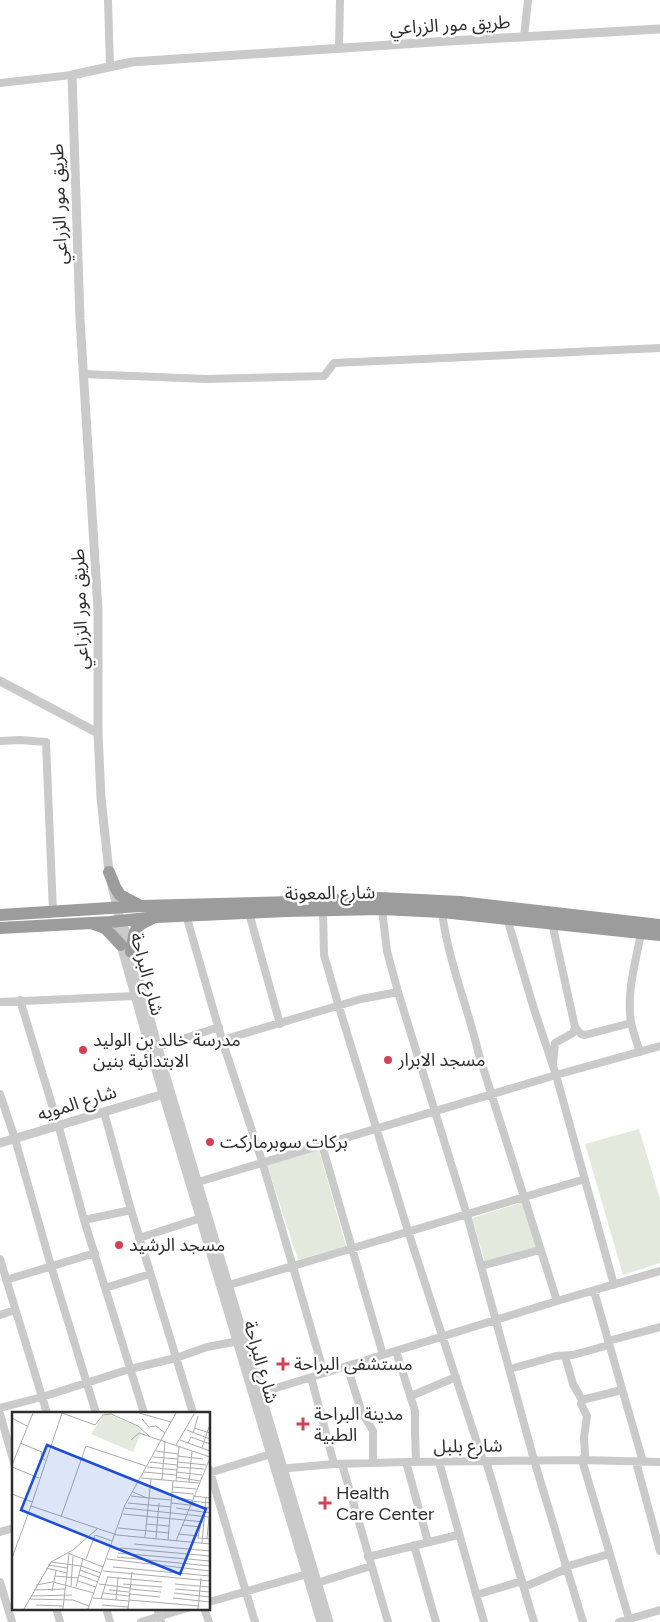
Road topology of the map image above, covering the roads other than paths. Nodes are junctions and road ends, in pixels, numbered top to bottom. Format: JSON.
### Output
{"nodes":[{"id":1,"x":108,"y":0,"type":"edge"},
{"id":2,"x":340,"y":0,"type":"edge"},
{"id":3,"x":528,"y":0,"type":"edge"},
{"id":4,"x":660,"y":29,"type":"edge"},
{"id":5,"x":524,"y":36,"type":"junction"},
{"id":6,"x":339,"y":48,"type":"junction"},
{"id":7,"x":110,"y":66,"type":"junction"},
{"id":8,"x":72,"y":75,"type":"junction"},
{"id":9,"x":0,"y":83,"type":"edge"},
{"id":10,"x":660,"y":348,"type":"edge"},
{"id":11,"x":83,"y":374,"type":"junction"},
{"id":12,"x":0,"y":681,"type":"edge"},
{"id":13,"x":98,"y":732,"type":"junction"},
{"id":14,"x":0,"y":741,"type":"edge"},
{"id":15,"x":109,"y":872,"type":"junction"},
{"id":16,"x":141,"y":906,"type":"junction"},
{"id":17,"x":117,"y":908,"type":"junction"},
{"id":18,"x":382,"y":909,"type":"junction"},
{"id":19,"x":323,"y":910,"type":"junction"},
{"id":20,"x":53,"y":912,"type":"junction"},
{"id":21,"x":442,"y":912,"type":"junction"},
{"id":22,"x":249,"y":913,"type":"junction"},
{"id":23,"x":0,"y":915,"type":"edge"},
{"id":24,"x":186,"y":915,"type":"junction"},
{"id":25,"x":156,"y":916,"type":"junction"},
{"id":26,"x":507,"y":918,"type":"junction"},
{"id":27,"x":120,"y":921,"type":"junction"},
{"id":28,"x":89,"y":922,"type":"junction"},
{"id":29,"x":552,"y":923,"type":"junction"},
{"id":30,"x":660,"y":925,"type":"edge"},
{"id":31,"x":0,"y":928,"type":"edge"},
{"id":32,"x":641,"y":933,"type":"junction"},
{"id":33,"x":660,"y":935,"type":"edge"},
{"id":34,"x":126,"y":949,"type":"junction"},
{"id":35,"x":398,"y":992,"type":"junction"},
{"id":36,"x":135,"y":996,"type":"junction"},
{"id":37,"x":20,"y":1000,"type":"junction"},
{"id":38,"x":0,"y":1002,"type":"edge"},
{"id":39,"x":339,"y":1007,"type":"junction"},
{"id":40,"x":631,"y":1022,"type":"junction"},
{"id":41,"x":280,"y":1024,"type":"junction"},
{"id":42,"x":219,"y":1027,"type":"junction"},
{"id":43,"x":575,"y":1027,"type":"junction"},
{"id":44,"x":222,"y":1040,"type":"junction"},
{"id":45,"x":158,"y":1046,"type":"junction"},
{"id":46,"x":660,"y":1046,"type":"edge"},
{"id":47,"x":640,"y":1052,"type":"junction"},
{"id":48,"x":553,"y":1065,"type":"junction"},
{"id":49,"x":556,"y":1076,"type":"junction"},
{"id":50,"x":0,"y":1094,"type":"edge"},
{"id":51,"x":164,"y":1094,"type":"junction"},
{"id":52,"x":492,"y":1094,"type":"junction"},
{"id":53,"x":436,"y":1111,"type":"junction"},
{"id":54,"x":104,"y":1112,"type":"junction"},
{"id":55,"x":58,"y":1126,"type":"junction"},
{"id":56,"x":376,"y":1129,"type":"junction"},
{"id":57,"x":15,"y":1139,"type":"junction"},
{"id":58,"x":0,"y":1143,"type":"edge"},
{"id":59,"x":322,"y":1145,"type":"junction"},
{"id":60,"x":262,"y":1162,"type":"junction"},
{"id":61,"x":585,"y":1179,"type":"junction"},
{"id":62,"x":198,"y":1182,"type":"junction"},
{"id":63,"x":525,"y":1197,"type":"junction"},
{"id":64,"x":131,"y":1210,"type":"junction"},
{"id":65,"x":467,"y":1215,"type":"junction"},
{"id":66,"x":202,"y":1218,"type":"junction"},
{"id":67,"x":84,"y":1220,"type":"junction"},
{"id":68,"x":408,"y":1231,"type":"junction"},
{"id":69,"x":140,"y":1238,"type":"junction"},
{"id":70,"x":351,"y":1248,"type":"junction"},
{"id":71,"x":540,"y":1250,"type":"junction"},
{"id":72,"x":95,"y":1253,"type":"junction"},
{"id":73,"x":0,"y":1259,"type":"edge"},
{"id":74,"x":51,"y":1266,"type":"junction"},
{"id":75,"x":293,"y":1266,"type":"junction"},
{"id":76,"x":481,"y":1266,"type":"junction"},
{"id":77,"x":660,"y":1271,"type":"edge"},
{"id":78,"x":150,"y":1274,"type":"junction"},
{"id":79,"x":6,"y":1280,"type":"junction"},
{"id":80,"x":614,"y":1284,"type":"junction"},
{"id":81,"x":229,"y":1286,"type":"junction"},
{"id":82,"x":105,"y":1288,"type":"junction"},
{"id":83,"x":594,"y":1291,"type":"junction"},
{"id":84,"x":557,"y":1301,"type":"junction"},
{"id":85,"x":15,"y":1310,"type":"junction"},
{"id":86,"x":0,"y":1315,"type":"edge"},
{"id":87,"x":496,"y":1320,"type":"junction"},
{"id":88,"x":659,"y":1328,"type":"edge"},
{"id":89,"x":443,"y":1336,"type":"junction"},
{"id":90,"x":660,"y":1337,"type":"edge"},
{"id":91,"x":238,"y":1341,"type":"junction"},
{"id":92,"x":608,"y":1343,"type":"junction"},
{"id":93,"x":396,"y":1351,"type":"junction"},
{"id":94,"x":383,"y":1355,"type":"junction"},
{"id":95,"x":565,"y":1356,"type":"junction"},
{"id":96,"x":176,"y":1358,"type":"junction"},
{"id":97,"x":347,"y":1366,"type":"junction"},
{"id":98,"x":130,"y":1369,"type":"junction"},
{"id":99,"x":510,"y":1369,"type":"junction"},
{"id":100,"x":324,"y":1373,"type":"junction"},
{"id":101,"x":311,"y":1377,"type":"junction"},
{"id":102,"x":456,"y":1377,"type":"junction"},
{"id":103,"x":87,"y":1383,"type":"junction"},
{"id":104,"x":622,"y":1390,"type":"junction"},
{"id":105,"x":260,"y":1394,"type":"junction"},
{"id":106,"x":412,"y":1396,"type":"junction"},
{"id":107,"x":42,"y":1397,"type":"junction"},
{"id":108,"x":582,"y":1400,"type":"junction"},
{"id":109,"x":0,"y":1408,"type":"edge"},
{"id":110,"x":47,"y":1412,"type":"edge"},
{"id":111,"x":96,"y":1412,"type":"edge"},
{"id":112,"x":144,"y":1412,"type":"edge"},
{"id":113,"x":193,"y":1412,"type":"edge"},
{"id":114,"x":0,"y":1414,"type":"edge"},
{"id":115,"x":271,"y":1454,"type":"junction"},
{"id":116,"x":12,"y":1456,"type":"edge"},
{"id":117,"x":534,"y":1460,"type":"junction"},
{"id":118,"x":582,"y":1460,"type":"junction"},
{"id":119,"x":484,"y":1461,"type":"junction"},
{"id":120,"x":406,"y":1462,"type":"junction"},
{"id":121,"x":416,"y":1462,"type":"junction"},
{"id":122,"x":439,"y":1462,"type":"junction"},
{"id":123,"x":639,"y":1462,"type":"junction"},
{"id":124,"x":660,"y":1462,"type":"edge"},
{"id":125,"x":373,"y":1463,"type":"junction"},
{"id":126,"x":338,"y":1464,"type":"junction"},
{"id":127,"x":279,"y":1469,"type":"junction"},
{"id":128,"x":210,"y":1471,"type":"edge"},
{"id":129,"x":210,"y":1474,"type":"edge"},
{"id":130,"x":458,"y":1535,"type":"junction"},
{"id":131,"x":428,"y":1542,"type":"junction"},
{"id":132,"x":414,"y":1545,"type":"junction"},
{"id":133,"x":660,"y":1551,"type":"edge"},
{"id":134,"x":609,"y":1554,"type":"junction"},
{"id":135,"x":368,"y":1557,"type":"junction"},
{"id":136,"x":371,"y":1566,"type":"junction"},
{"id":137,"x":565,"y":1568,"type":"junction"},
{"id":138,"x":307,"y":1574,"type":"junction"},
{"id":139,"x":0,"y":1582,"type":"edge"},
{"id":140,"x":317,"y":1583,"type":"junction"},
{"id":141,"x":523,"y":1584,"type":"junction"},
{"id":142,"x":246,"y":1591,"type":"junction"},
{"id":143,"x":1,"y":1592,"type":"edge"},
{"id":144,"x":476,"y":1594,"type":"junction"},
{"id":145,"x":210,"y":1602,"type":"edge"},
{"id":146,"x":182,"y":1610,"type":"edge"},
{"id":147,"x":205,"y":1610,"type":"edge"},
{"id":148,"x":660,"y":1610,"type":"edge"},
{"id":149,"x":160,"y":1619,"type":"edge"},
{"id":150,"x":630,"y":1620,"type":"edge"},
{"id":151,"x":12,"y":1622,"type":"edge"},
{"id":152,"x":141,"y":1622,"type":"edge"},
{"id":153,"x":209,"y":1622,"type":"edge"},
{"id":154,"x":255,"y":1622,"type":"edge"},
{"id":155,"x":321,"y":1622,"type":"edge"},
{"id":156,"x":329,"y":1622,"type":"edge"},
{"id":157,"x":388,"y":1622,"type":"edge"},
{"id":158,"x":436,"y":1622,"type":"edge"},
{"id":159,"x":484,"y":1622,"type":"edge"},
{"id":160,"x":534,"y":1622,"type":"edge"},
{"id":161,"x":583,"y":1622,"type":"edge"},
{"id":162,"x":619,"y":1622,"type":"edge"}],
"edges":[{"from":1,"to":7,"type":"street"},
{"from":2,"to":6,"type":"street"},
{"from":3,"to":5,"type":"street"},
{"from":4,"to":5,"type":"street","name":"طريق مور الزراعي"},
{"from":5,"to":6,"type":"street","name":"طريق مور الزراعي"},
{"from":6,"to":7,"type":"street","name":"طريق مور الزراعي"},
{"from":7,"to":8,"type":"street","name":"طريق مور الزراعي"},
{"from":8,"to":9,"type":"street"},
{"from":8,"to":11,"type":"street","name":"طريق مور الزراعي"},
{"from":10,"to":11,"type":"street"},
{"from":11,"to":13,"type":"street","name":"طريق مور الزراعي"},
{"from":12,"to":13,"type":"street"},
{"from":13,"to":15,"type":"street","name":"طريق مور الزراعي"},
{"from":14,"to":20,"type":"street"},
{"from":15,"to":16,"type":"highway"},
{"from":15,"to":17,"type":"street","name":"طريق مور الزراعي"},
{"from":16,"to":17,"type":"highway","name":"شارع المعونة"},
{"from":16,"to":30,"type":"highway","name":"شارع المعونة"},
{"from":17,"to":20,"type":"highway","name":"شارع المعونة"},
{"from":17,"to":27,"type":"street","name":"طريق مور الزراعي"},
{"from":18,"to":19,"type":"highway","name":"شارع المعونة"},
{"from":18,"to":21,"type":"highway","name":"شارع المعونة"},
{"from":18,"to":35,"type":"street"},
{"from":19,"to":22,"type":"highway","name":"شارع المعونة"},
{"from":19,"to":39,"type":"street"},
{"from":20,"to":23,"type":"highway","name":"شارع المعونة"},
{"from":21,"to":26,"type":"highway","name":"شارع المعونة"},
{"from":21,"to":52,"type":"street"},
{"from":22,"to":24,"type":"highway","name":"شارع المعونة"},
{"from":22,"to":41,"type":"street"},
{"from":24,"to":25,"type":"highway","name":"شارع المعونة"},
{"from":24,"to":42,"type":"street"},
{"from":25,"to":27,"type":"highway","name":"شارع المعونة"},
{"from":25,"to":34,"type":"highway"},
{"from":26,"to":29,"type":"highway","name":"شارع المعونة"},
{"from":26,"to":48,"type":"street"},
{"from":27,"to":28,"type":"highway","name":"شارع المعونة"},
{"from":27,"to":34,"type":"street","name":"شارع البراحة"},
{"from":28,"to":31,"type":"highway","name":"شارع المعونة"},
{"from":28,"to":34,"type":"highway"},
{"from":29,"to":32,"type":"highway","name":"شارع المعونة"},
{"from":29,"to":43,"type":"street"},
{"from":32,"to":33,"type":"highway","name":"شارع المعونة"},
{"from":32,"to":40,"type":"street"},
{"from":34,"to":36,"type":"street","name":"شارع البراحة"},
{"from":34,"to":45,"type":"street","name":"شارع البراحة"},
{"from":35,"to":39,"type":"street"},
{"from":35,"to":53,"type":"street"},
{"from":36,"to":37,"type":"street"},
{"from":36,"to":51,"type":"street","name":"شارع البراحة"},
{"from":37,"to":38,"type":"street"},
{"from":37,"to":55,"type":"street"},
{"from":39,"to":41,"type":"street"},
{"from":39,"to":56,"type":"street"},
{"from":40,"to":43,"type":"street"},
{"from":40,"to":47,"type":"street"},
{"from":41,"to":44,"type":"street"},
{"from":42,"to":44,"type":"street"},
{"from":42,"to":45,"type":"street"},
{"from":43,"to":48,"type":"street"},
{"from":44,"to":60,"type":"street"},
{"from":45,"to":62,"type":"street","name":"شارع البراحة"},
{"from":46,"to":47,"type":"street"},
{"from":47,"to":49,"type":"street"},
{"from":48,"to":49,"type":"street"},
{"from":49,"to":52,"type":"street"},
{"from":49,"to":61,"type":"street"},
{"from":50,"to":57,"type":"street"},
{"from":51,"to":54,"type":"street","name":"شارع المويه"},
{"from":51,"to":66,"type":"street","name":"شارع البراحة"},
{"from":52,"to":53,"type":"street"},
{"from":52,"to":63,"type":"street"},
{"from":53,"to":56,"type":"street"},
{"from":53,"to":65,"type":"street"},
{"from":54,"to":55,"type":"street","name":"شارع المويه"},
{"from":54,"to":64,"type":"street"},
{"from":55,"to":57,"type":"street","name":"شارع المويه"},
{"from":55,"to":67,"type":"street"},
{"from":56,"to":59,"type":"street"},
{"from":56,"to":68,"type":"street"},
{"from":57,"to":58,"type":"street","name":"شارع المويه"},
{"from":57,"to":74,"type":"street"},
{"from":59,"to":60,"type":"street"},
{"from":59,"to":70,"type":"street"},
{"from":60,"to":62,"type":"street"},
{"from":60,"to":75,"type":"street"},
{"from":61,"to":63,"type":"street"},
{"from":61,"to":80,"type":"street"},
{"from":62,"to":81,"type":"street","name":"شارع البراحة"},
{"from":63,"to":65,"type":"street"},
{"from":63,"to":71,"type":"street"},
{"from":64,"to":67,"type":"street"},
{"from":64,"to":69,"type":"street"},
{"from":65,"to":68,"type":"street"},
{"from":65,"to":76,"type":"street"},
{"from":66,"to":69,"type":"street"},
{"from":66,"to":91,"type":"street","name":"شارع البراحة"},
{"from":67,"to":72,"type":"street"},
{"from":68,"to":70,"type":"street"},
{"from":68,"to":89,"type":"street"},
{"from":69,"to":78,"type":"street"},
{"from":70,"to":75,"type":"street"},
{"from":70,"to":94,"type":"street"},
{"from":71,"to":76,"type":"street"},
{"from":71,"to":84,"type":"street"},
{"from":72,"to":74,"type":"street"},
{"from":72,"to":82,"type":"street"},
{"from":73,"to":79,"type":"street"},
{"from":74,"to":79,"type":"street"},
{"from":74,"to":103,"type":"street"},
{"from":75,"to":81,"type":"street"},
{"from":75,"to":100,"type":"street"},
{"from":76,"to":87,"type":"street"},
{"from":77,"to":80,"type":"street"},
{"from":78,"to":82,"type":"street"},
{"from":78,"to":96,"type":"street"},
{"from":79,"to":85,"type":"street"},
{"from":80,"to":83,"type":"street"},
{"from":81,"to":105,"type":"street","name":"شارع البراحة"},
{"from":82,"to":98,"type":"street"},
{"from":83,"to":84,"type":"street"},
{"from":83,"to":92,"type":"street"},
{"from":84,"to":87,"type":"street"},
{"from":85,"to":86,"type":"street"},
{"from":85,"to":107,"type":"street"},
{"from":87,"to":89,"type":"street"},
{"from":87,"to":99,"type":"street"},
{"from":88,"to":90,"type":"street"},
{"from":88,"to":92,"type":"street"},
{"from":89,"to":93,"type":"street"},
{"from":89,"to":102,"type":"street"},
{"from":91,"to":96,"type":"street"},
{"from":91,"to":115,"type":"street","name":"شارع البراحة"},
{"from":92,"to":95,"type":"street"},
{"from":92,"to":104,"type":"street"},
{"from":93,"to":94,"type":"street"},
{"from":93,"to":106,"type":"street"},
{"from":94,"to":97,"type":"street"},
{"from":95,"to":99,"type":"street"},
{"from":95,"to":108,"type":"street"},
{"from":96,"to":98,"type":"street"},
{"from":96,"to":113,"type":"street"},
{"from":97,"to":100,"type":"street"},
{"from":97,"to":125,"type":"street"},
{"from":98,"to":103,"type":"street"},
{"from":98,"to":112,"type":"street"},
{"from":99,"to":117,"type":"street"},
{"from":100,"to":101,"type":"street"},
{"from":101,"to":105,"type":"street"},
{"from":101,"to":126,"type":"street"},
{"from":102,"to":106,"type":"street"},
{"from":102,"to":119,"type":"street"},
{"from":103,"to":107,"type":"street"},
{"from":103,"to":111,"type":"street"},
{"from":104,"to":108,"type":"street"},
{"from":104,"to":123,"type":"street"},
{"from":105,"to":127,"type":"street","name":"شارع البراحة"},
{"from":106,"to":121,"type":"street"},
{"from":107,"to":109,"type":"street"},
{"from":107,"to":110,"type":"street"},
{"from":108,"to":118,"type":"street"},
{"from":114,"to":116,"type":"street"},
{"from":115,"to":127,"type":"street","name":"شارع البراحة"},
{"from":115,"to":128,"type":"street"},
{"from":117,"to":118,"type":"street","name":"شارع بلبل"},
{"from":117,"to":119,"type":"street","name":"شارع بلبل"},
{"from":117,"to":137,"type":"street"},
{"from":118,"to":123,"type":"street","name":"شارع بلبل"},
{"from":118,"to":134,"type":"street"},
{"from":119,"to":122,"type":"street","name":"شارع بلبل"},
{"from":119,"to":141,"type":"street"},
{"from":120,"to":121,"type":"street","name":"شارع بلبل"},
{"from":120,"to":125,"type":"street","name":"شارع بلبل"},
{"from":120,"to":131,"type":"street"},
{"from":121,"to":122,"type":"street","name":"شارع بلبل"},
{"from":122,"to":130,"type":"street"},
{"from":123,"to":124,"type":"street","name":"شارع بلبل"},
{"from":123,"to":133,"type":"street"},
{"from":125,"to":126,"type":"street","name":"شارع بلبل"},
{"from":126,"to":127,"type":"street","name":"شارع بلبل"},
{"from":126,"to":135,"type":"street"},
{"from":127,"to":138,"type":"street","name":"شارع البراحة"},
{"from":127,"to":140,"type":"street","name":"شارع البراحة"},
{"from":129,"to":142,"type":"street"},
{"from":130,"to":131,"type":"street"},
{"from":130,"to":144,"type":"street"},
{"from":131,"to":132,"type":"street"},
{"from":132,"to":135,"type":"street"},
{"from":132,"to":158,"type":"street"},
{"from":134,"to":137,"type":"street"},
{"from":134,"to":150,"type":"street"},
{"from":135,"to":136,"type":"street"},
{"from":136,"to":140,"type":"street"},
{"from":136,"to":157,"type":"street"},
{"from":137,"to":141,"type":"street"},
{"from":137,"to":161,"type":"street"},
{"from":138,"to":142,"type":"street"},
{"from":138,"to":155,"type":"street","name":"شارع البراحة"},
{"from":139,"to":143,"type":"street"},
{"from":140,"to":156,"type":"street","name":"شارع البراحة"},
{"from":141,"to":144,"type":"street"},
{"from":141,"to":160,"type":"street"},
{"from":142,"to":145,"type":"street"},
{"from":142,"to":154,"type":"street"},
{"from":143,"to":151,"type":"street"},
{"from":144,"to":159,"type":"street"},
{"from":146,"to":149,"type":"street"},
{"from":147,"to":153,"type":"street"},
{"from":148,"to":150,"type":"street"},
{"from":149,"to":152,"type":"street"},
{"from":150,"to":162,"type":"street"}]}
